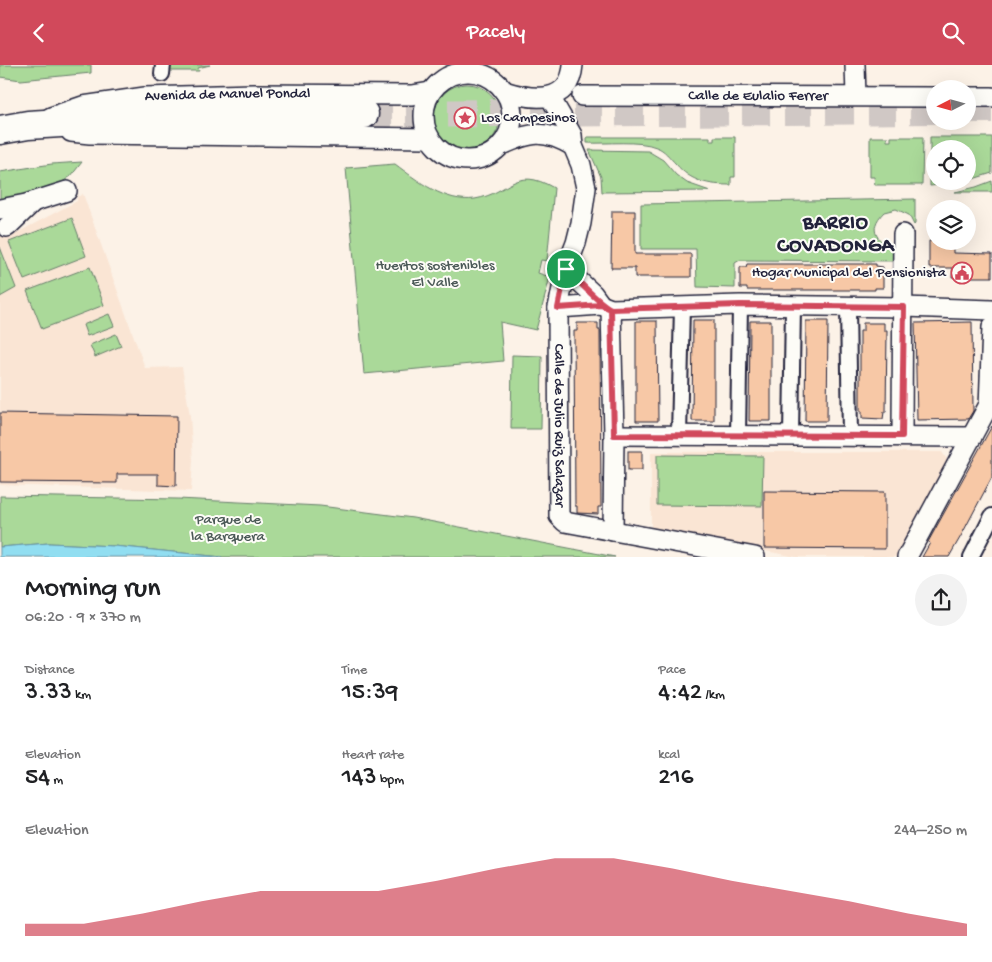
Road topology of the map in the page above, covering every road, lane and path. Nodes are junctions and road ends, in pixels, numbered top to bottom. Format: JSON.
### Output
{"nodes":[{"id":1,"x":574,"y":65,"type":"edge"},
{"id":2,"x":855,"y":65,"type":"edge"},
{"id":3,"x":504,"y":91,"type":"junction"},
{"id":4,"x":430,"y":93,"type":"junction"},
{"id":5,"x":582,"y":96,"type":"dead end"},
{"id":6,"x":856,"y":96,"type":"junction"},
{"id":7,"x":550,"y":97,"type":"junction"},
{"id":8,"x":926,"y":97,"type":"edge"},
{"id":9,"x":976,"y":97,"type":"edge"},
{"id":10,"x":992,"y":97,"type":"edge"},
{"id":11,"x":364,"y":115,"type":"tunnel mouth"},
{"id":12,"x":28,"y":125,"type":"junction"},
{"id":13,"x":0,"y":129,"type":"edge"},
{"id":14,"x":429,"y":137,"type":"junction"},
{"id":15,"x":502,"y":145,"type":"junction"},
{"id":16,"x":572,"y":146,"type":"junction"},
{"id":17,"x":67,"y":191,"type":"dead end"},
{"id":18,"x":33,"y":202,"type":"junction"},
{"id":19,"x":0,"y":209,"type":"edge"},
{"id":20,"x":7,"y":227,"type":"dead end"},
{"id":21,"x":903,"y":234,"type":"dead end"},
{"id":22,"x":566,"y":269,"type":"junction"},
{"id":23,"x":740,"y":305,"type":"junction"},
{"id":24,"x":682,"y":306,"type":"junction"},
{"id":25,"x":793,"y":306,"type":"junction"},
{"id":26,"x":606,"y":307,"type":"junction"},
{"id":27,"x":848,"y":307,"type":"junction"},
{"id":28,"x":904,"y":307,"type":"junction"},
{"id":29,"x":558,"y":308,"type":"junction"},
{"id":30,"x":992,"y":311,"type":"edge"},
{"id":31,"x":992,"y":327,"type":"edge"},
{"id":32,"x":990,"y":403,"type":"edge"},
{"id":33,"x":614,"y":435,"type":"junction"},
{"id":34,"x":679,"y":436,"type":"junction"},
{"id":35,"x":738,"y":436,"type":"junction"},
{"id":36,"x":791,"y":436,"type":"junction"},
{"id":37,"x":850,"y":436,"type":"junction"},
{"id":38,"x":902,"y":436,"type":"junction"},
{"id":39,"x":972,"y":437,"type":"junction"},
{"id":40,"x":992,"y":517,"type":"edge"},
{"id":41,"x":613,"y":531,"type":"junction"},
{"id":42,"x":755,"y":557,"type":"edge"},
{"id":43,"x":907,"y":557,"type":"edge"},
{"id":44,"x":971,"y":557,"type":"edge"}],
"edges":[{"from":1,"to":7,"type":"street"},
{"from":2,"to":6,"type":"street"},
{"from":3,"to":4,"type":"street"},
{"from":3,"to":7,"type":"street"},
{"from":3,"to":15,"type":"street"},
{"from":4,"to":12,"type":"street","name":"Avenida de Manuel Pondal"},
{"from":4,"to":14,"type":"street"},
{"from":5,"to":6,"type":"street","name":"Calle de Eulalio Ferrer"},
{"from":6,"to":8,"type":"street","name":"Calle de Eulalio Ferrer"},
{"from":7,"to":16,"type":"street","name":"Calle de Julio Ruiz Salazar"},
{"from":9,"to":10,"type":"street"},
{"from":11,"to":12,"type":"main road","name":"Avenida de Manuel Pondal"},
{"from":12,"to":13,"type":"main road","name":"Avenida de Manuel Pondal"},
{"from":12,"to":14,"type":"street","name":"Avenida de Manuel Pondal"},
{"from":14,"to":15,"type":"street"},
{"from":15,"to":16,"type":"street"},
{"from":16,"to":22,"type":"street","name":"Calle de Julio Ruiz Salazar"},
{"from":17,"to":18,"type":"street"},
{"from":18,"to":19,"type":"street"},
{"from":18,"to":20,"type":"street"},
{"from":21,"to":28,"type":"street"},
{"from":22,"to":26,"type":"street"},
{"from":22,"to":29,"type":"street","name":"Calle de Julio Ruiz Salazar"},
{"from":23,"to":24,"type":"street"},
{"from":23,"to":25,"type":"street"},
{"from":23,"to":35,"type":"street"},
{"from":24,"to":26,"type":"street"},
{"from":24,"to":34,"type":"street"},
{"from":25,"to":27,"type":"street"},
{"from":25,"to":36,"type":"street"},
{"from":26,"to":29,"type":"street"},
{"from":26,"to":33,"type":"street"},
{"from":27,"to":28,"type":"street"},
{"from":27,"to":37,"type":"street"},
{"from":28,"to":30,"type":"street"},
{"from":28,"to":38,"type":"street"},
{"from":29,"to":41,"type":"street","name":"Calle de Julio Ruiz Salazar"},
{"from":31,"to":32,"type":"street"},
{"from":32,"to":39,"type":"street"},
{"from":33,"to":34,"type":"street"},
{"from":33,"to":41,"type":"street"},
{"from":34,"to":35,"type":"street"},
{"from":35,"to":36,"type":"street"},
{"from":36,"to":37,"type":"street"},
{"from":37,"to":38,"type":"street"},
{"from":38,"to":39,"type":"street"},
{"from":39,"to":43,"type":"street"},
{"from":40,"to":44,"type":"street"},
{"from":41,"to":42,"type":"street","name":"Calle de Julio Ruiz Salazar"}]}
